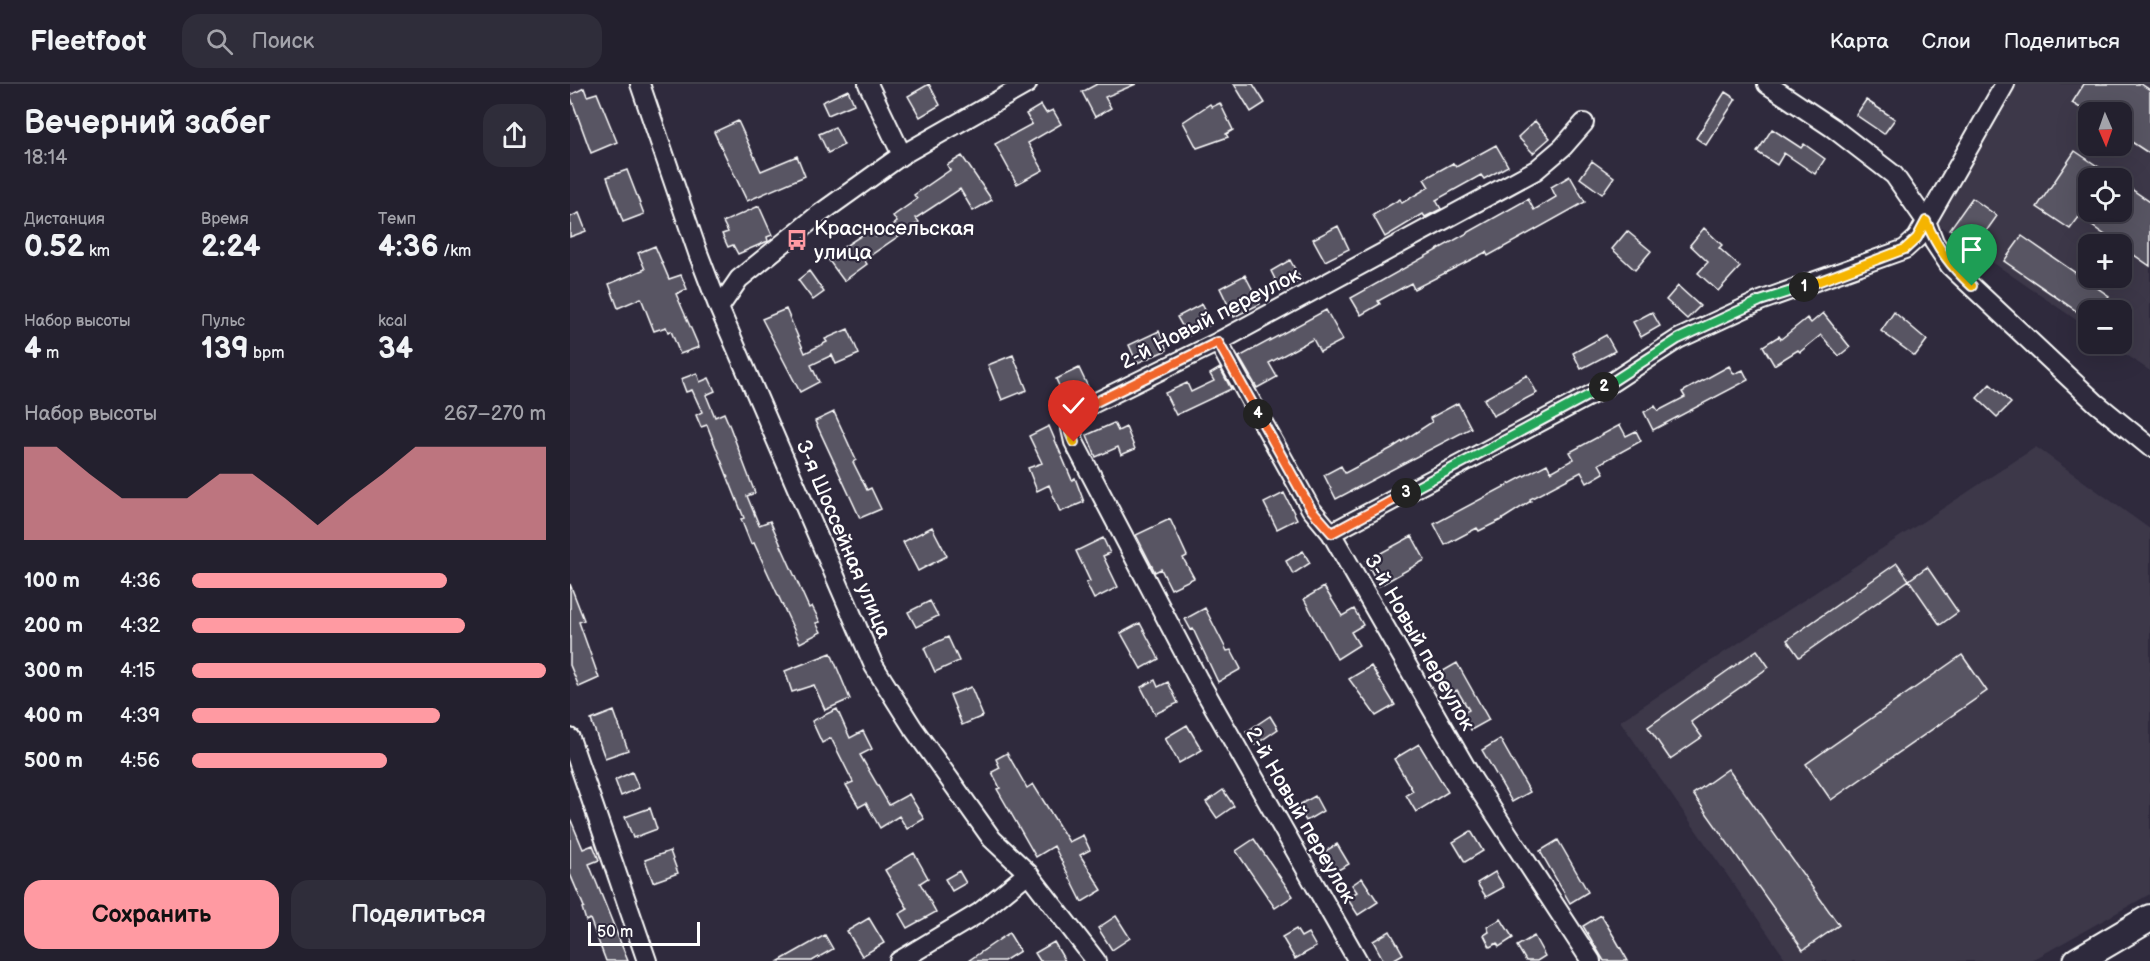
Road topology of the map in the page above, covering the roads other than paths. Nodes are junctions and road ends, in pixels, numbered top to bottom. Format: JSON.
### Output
{"nodes":[{"id":1,"x":640,"y":84,"type":"edge"},
{"id":2,"x":868,"y":84,"type":"edge"},
{"id":3,"x":1027,"y":84,"type":"edge"},
{"id":4,"x":1767,"y":84,"type":"edge"},
{"id":5,"x":2005,"y":84,"type":"edge"},
{"id":6,"x":1584,"y":123,"type":"dead end"},
{"id":7,"x":902,"y":155,"type":"junction"},
{"id":8,"x":1926,"y":221,"type":"junction"},
{"id":9,"x":719,"y":308,"type":"junction"},
{"id":10,"x":1218,"y":342,"type":"junction"},
{"id":11,"x":2150,"y":447,"type":"edge"},
{"id":12,"x":1332,"y":533,"type":"junction"},
{"id":13,"x":570,"y":738,"type":"edge"},
{"id":14,"x":1028,"y":873,"type":"junction"},
{"id":15,"x":2150,"y":918,"type":"edge"},
{"id":16,"x":647,"y":961,"type":"edge"},
{"id":17,"x":899,"y":961,"type":"edge"},
{"id":18,"x":1096,"y":961,"type":"edge"},
{"id":19,"x":1358,"y":961,"type":"edge"},
{"id":20,"x":1591,"y":961,"type":"edge"},
{"id":21,"x":2077,"y":961,"type":"edge"}],
"edges":[{"from":1,"to":9,"type":"street","name":"3-я Шоссейная улица"},
{"from":2,"to":7,"type":"street"},
{"from":3,"to":7,"type":"street"},
{"from":4,"to":8,"type":"street"},
{"from":5,"to":8,"type":"street"},
{"from":6,"to":10,"type":"street","name":"2-й Новый переулок"},
{"from":7,"to":9,"type":"street"},
{"from":8,"to":11,"type":"street"},
{"from":8,"to":12,"type":"street"},
{"from":9,"to":14,"type":"street","name":"3-я Шоссейная улица"},
{"from":10,"to":12,"type":"street","name":"3-й Новый переулок"},
{"from":10,"to":19,"type":"street","name":"2-й Новый переулок"},
{"from":12,"to":20,"type":"street","name":"3-й Новый переулок"},
{"from":13,"to":16,"type":"street"},
{"from":14,"to":17,"type":"street"},
{"from":14,"to":18,"type":"street","name":"3-я Шоссейная улица"},
{"from":15,"to":21,"type":"street"}]}
